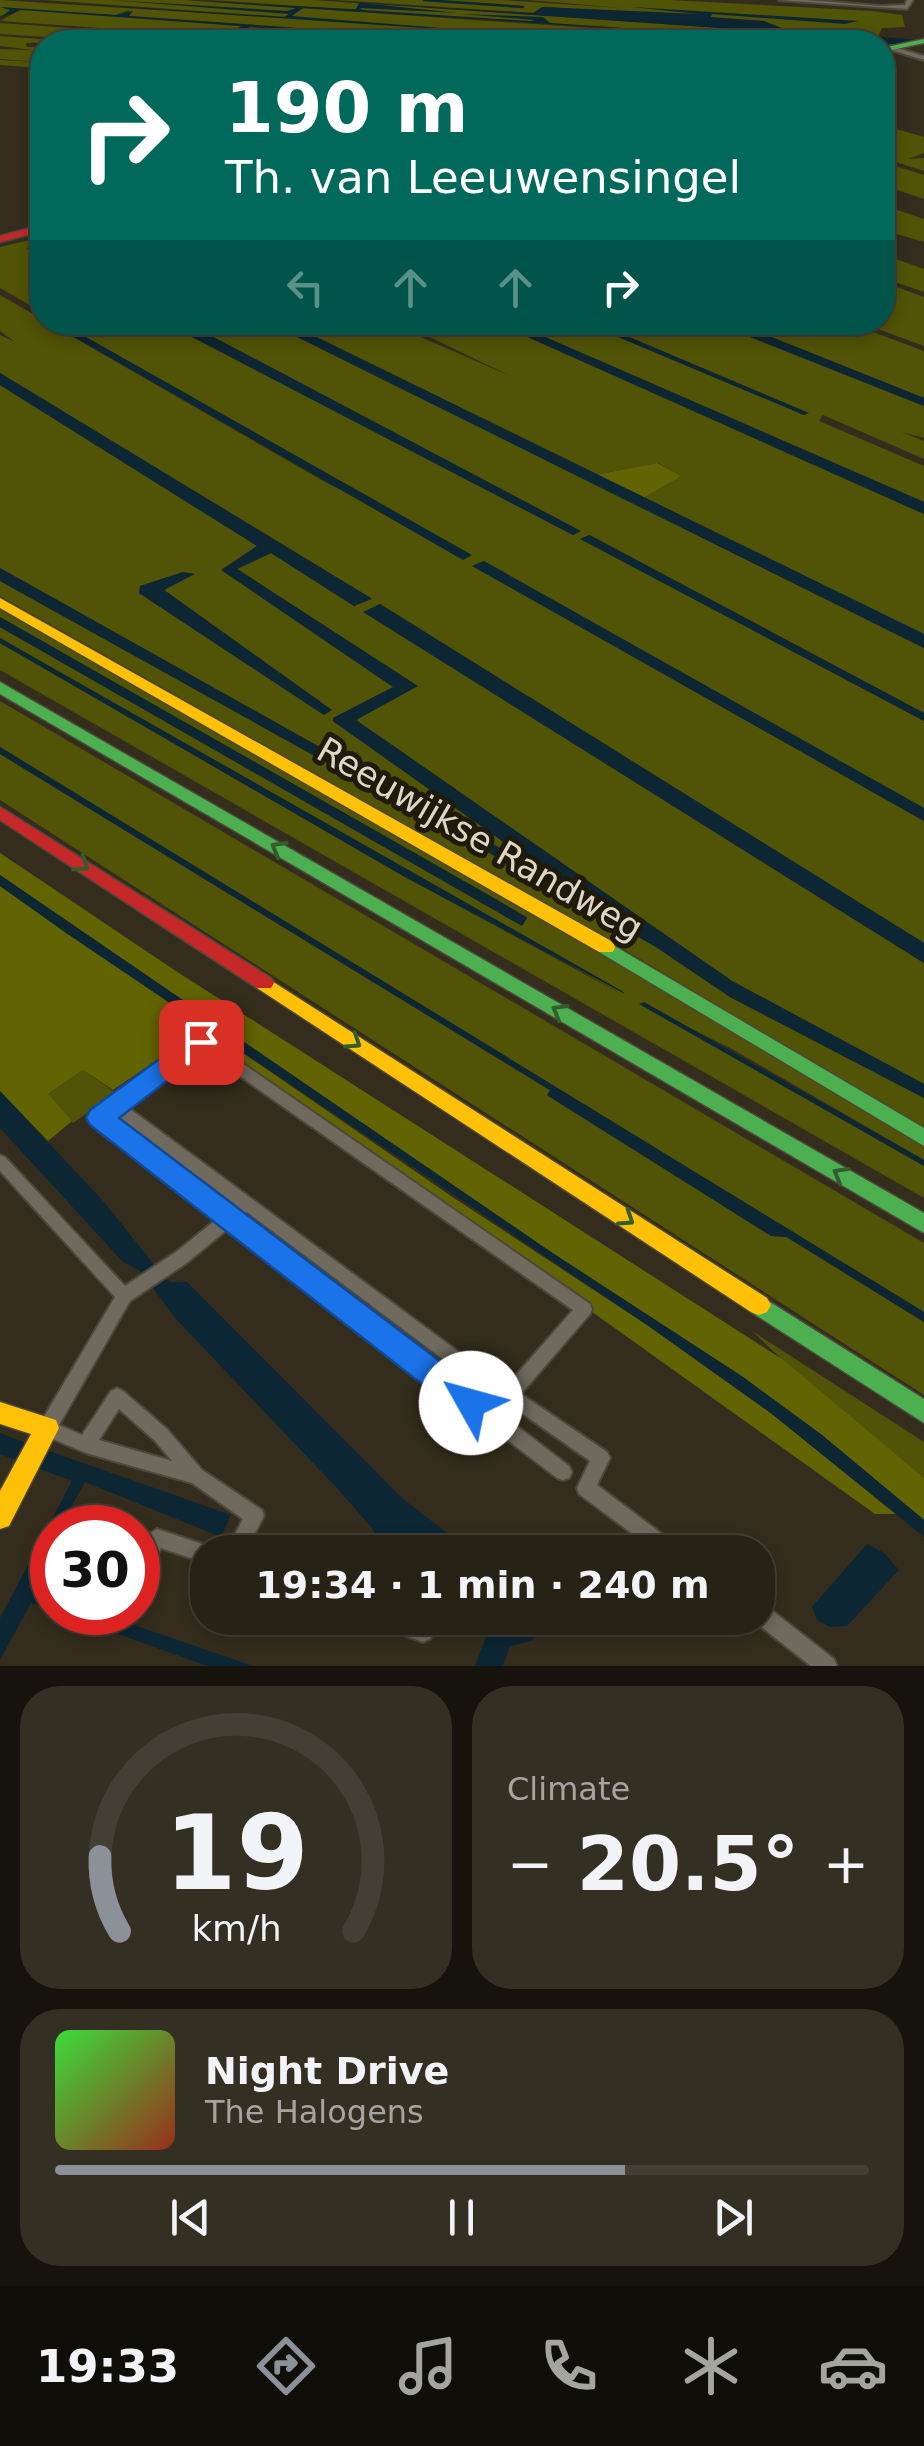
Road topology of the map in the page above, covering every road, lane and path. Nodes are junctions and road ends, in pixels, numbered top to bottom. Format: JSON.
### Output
{"nodes":[{"id":1,"x":782,"y":0,"type":"edge"},
{"id":2,"x":910,"y":0,"type":"edge"},
{"id":3,"x":924,"y":1,"type":"edge"},
{"id":4,"x":924,"y":41,"type":"edge"},
{"id":5,"x":895,"y":49,"type":"edge"},
{"id":6,"x":895,"y":51,"type":"edge"},
{"id":7,"x":924,"y":58,"type":"edge"},
{"id":8,"x":30,"y":231,"type":"edge"},
{"id":9,"x":0,"y":240,"type":"edge"},
{"id":10,"x":0,"y":602,"type":"edge"},
{"id":11,"x":0,"y":688,"type":"edge"},
{"id":12,"x":0,"y":812,"type":"edge"},
{"id":13,"x":114,"y":1106,"type":"junction"},
{"id":14,"x":924,"y":1138,"type":"edge"},
{"id":15,"x":0,"y":1161,"type":"edge"},
{"id":16,"x":247,"y":1202,"type":"junction"},
{"id":17,"x":230,"y":1217,"type":"junction"},
{"id":18,"x":924,"y":1224,"type":"edge"},
{"id":19,"x":124,"y":1296,"type":"junction"},
{"id":20,"x":471,"y":1403,"type":"junction"},
{"id":21,"x":924,"y":1412,"type":"edge"},
{"id":22,"x":0,"y":1413,"type":"edge"},
{"id":23,"x":45,"y":1434,"type":"junction"},
{"id":24,"x":86,"y":1445,"type":"junction"},
{"id":25,"x":563,"y":1472,"type":"dead end"},
{"id":26,"x":197,"y":1476,"type":"junction"},
{"id":27,"x":0,"y":1517,"type":"edge"},
{"id":28,"x":244,"y":1535,"type":"edge"},
{"id":29,"x":648,"y":1535,"type":"edge"},
{"id":30,"x":160,"y":1539,"type":"edge"},
{"id":31,"x":190,"y":1548,"type":"edge"},
{"id":32,"x":775,"y":1625,"type":"edge"},
{"id":33,"x":827,"y":1666,"type":"edge"}],
"edges":[{"from":1,"to":2,"type":"street"},
{"from":2,"to":3,"type":"street"},
{"from":4,"to":5,"type":"main road"},
{"from":6,"to":7,"type":"street"},
{"from":8,"to":9,"type":"main road"},
{"from":10,"to":14,"type":"main road","name":"Reeuwijkse Randweg"},
{"from":18,"to":11,"type":"main road","one_way":true},
{"from":12,"to":21,"type":"main road","one_way":true},
{"from":13,"to":16,"type":"street"},
{"from":13,"to":17,"type":"street"},
{"from":13,"to":29,"type":"street"},
{"from":15,"to":19,"type":"street"},
{"from":16,"to":17,"type":"street"},
{"from":16,"to":20,"type":"street"},
{"from":17,"to":19,"type":"street"},
{"from":17,"to":20,"type":"street"},
{"from":19,"to":23,"type":"street"},
{"from":20,"to":25,"type":"street"},
{"from":22,"to":23,"type":"main road"},
{"from":23,"to":24,"type":"street"},
{"from":23,"to":27,"type":"main road"},
{"from":24,"to":26,"type":"street"},
{"from":24,"to":26,"type":"street"},
{"from":26,"to":28,"type":"street"},
{"from":30,"to":31,"type":"street"},
{"from":32,"to":33,"type":"street"}]}
